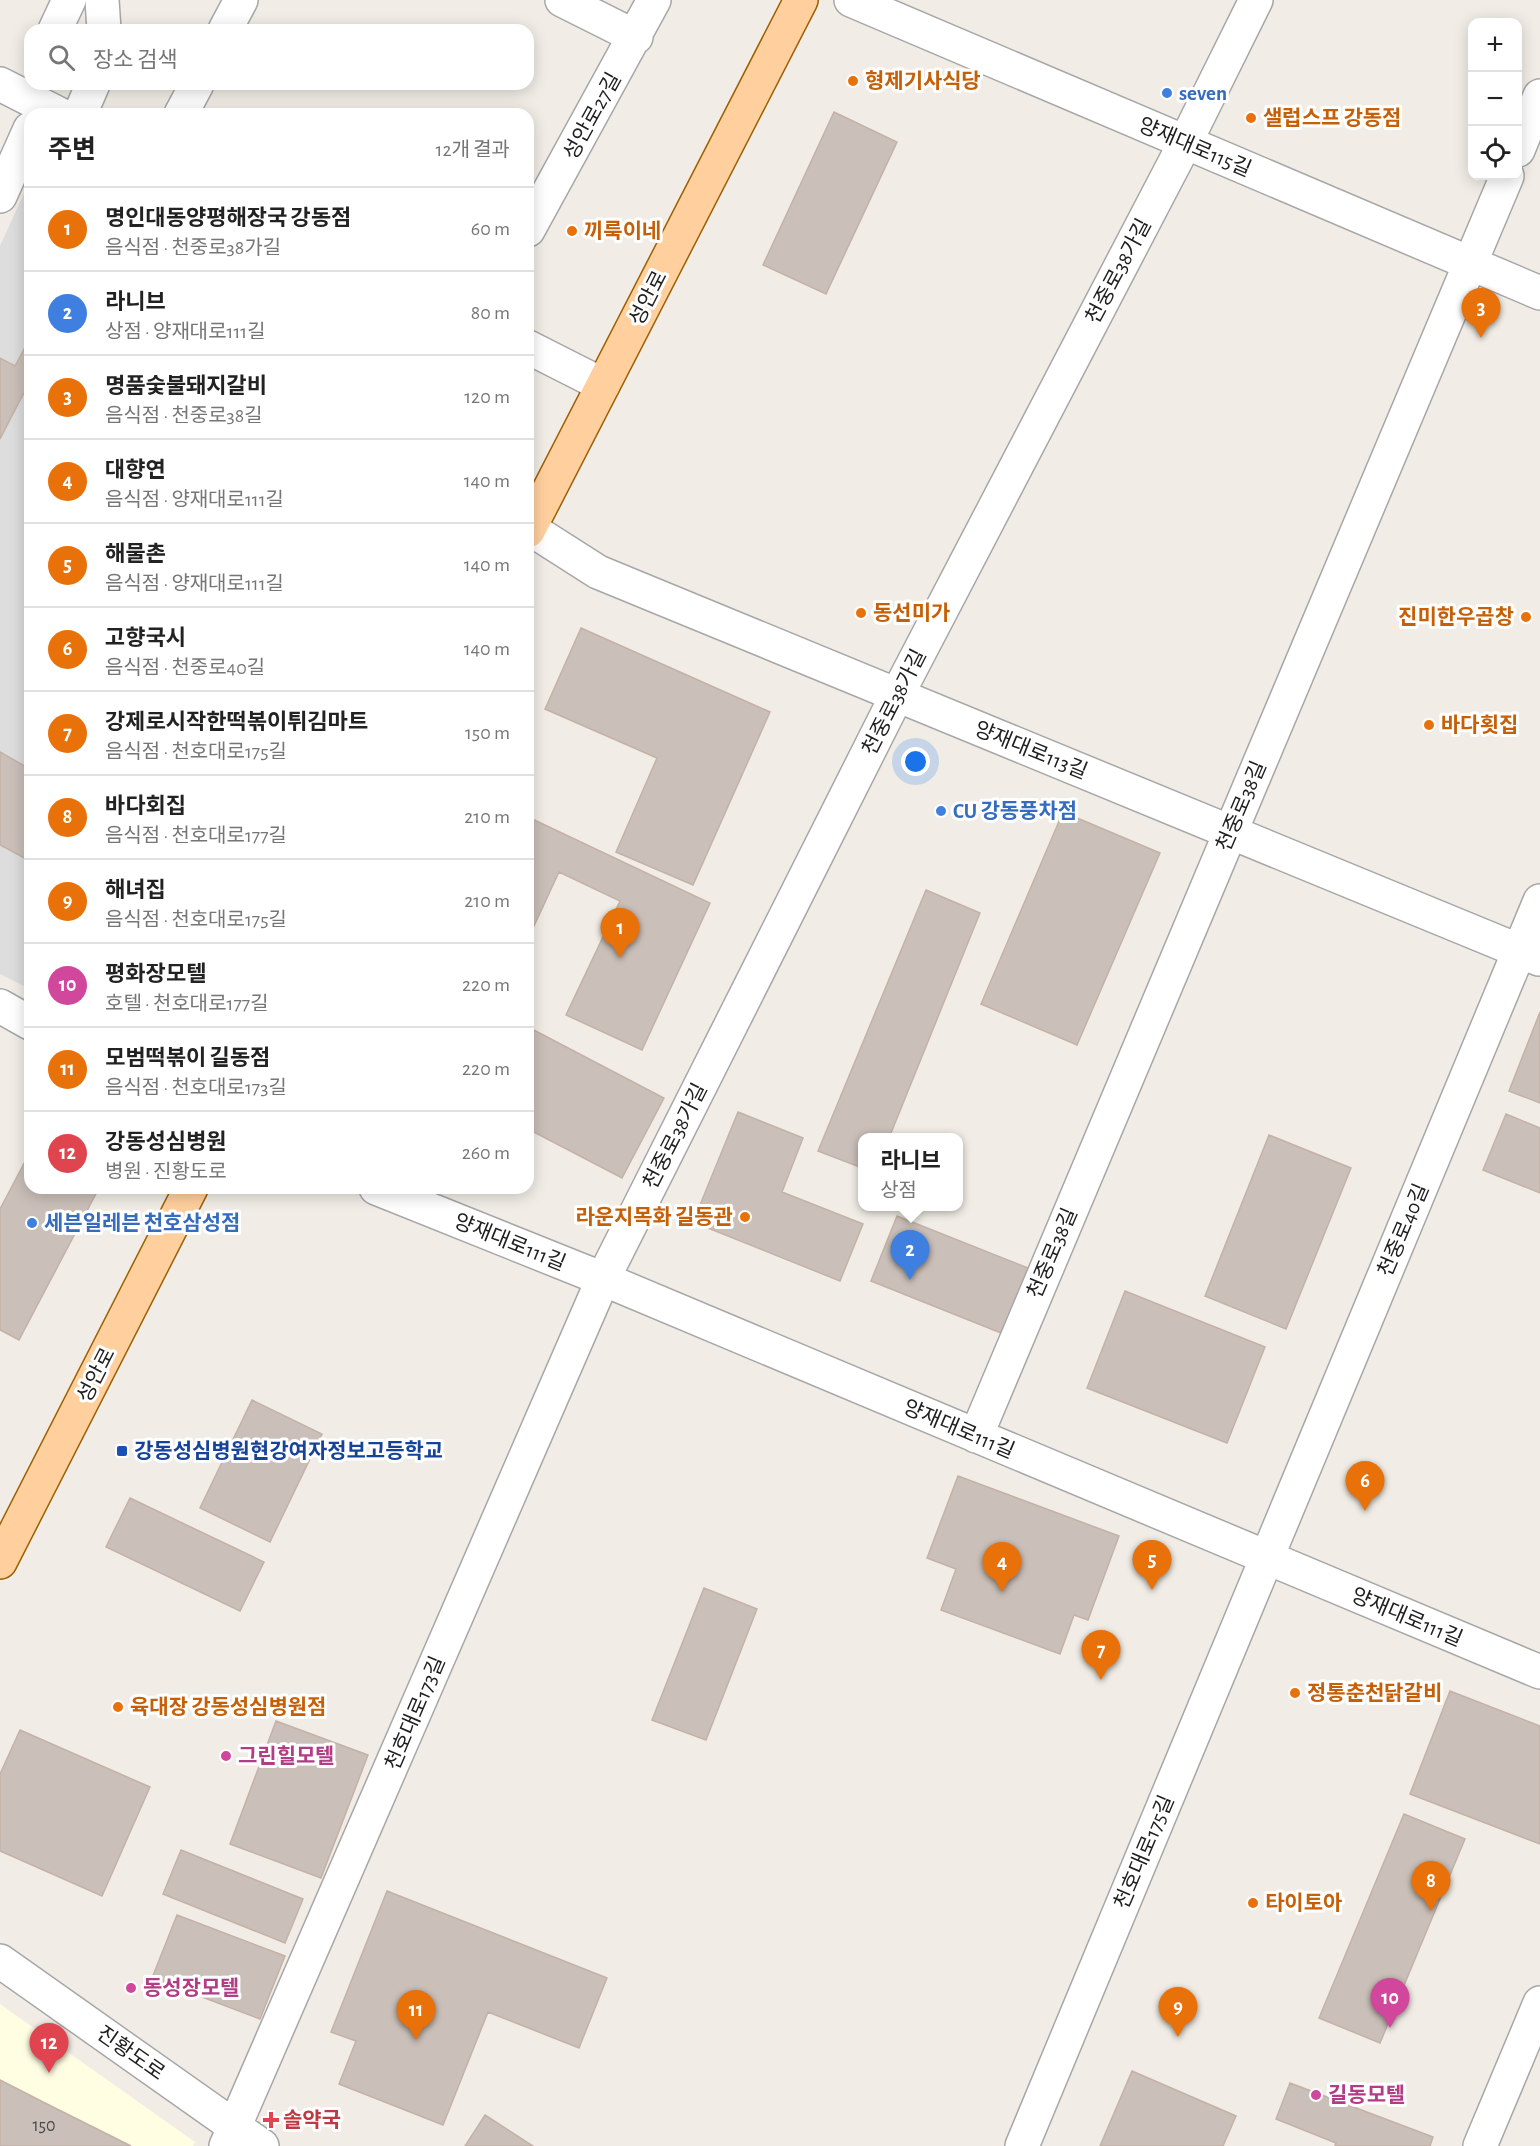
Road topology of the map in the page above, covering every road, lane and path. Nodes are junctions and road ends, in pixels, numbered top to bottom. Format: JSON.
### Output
{"nodes":[{"id":1,"x":69,"y":0,"type":"edge"},
{"id":2,"x":102,"y":0,"type":"edge"},
{"id":3,"x":241,"y":0,"type":"edge"},
{"id":4,"x":562,"y":0,"type":"edge"},
{"id":5,"x":654,"y":0,"type":"edge"},
{"id":6,"x":801,"y":0,"type":"edge"},
{"id":7,"x":851,"y":0,"type":"edge"},
{"id":8,"x":1256,"y":0,"type":"edge"},
{"id":9,"x":58,"y":24,"type":"edge"},
{"id":10,"x":104,"y":24,"type":"edge"},
{"id":11,"x":228,"y":24,"type":"edge"},
{"id":12,"x":636,"y":37,"type":"junction"},
{"id":13,"x":90,"y":90,"type":"edge"},
{"id":14,"x":194,"y":90,"type":"edge"},
{"id":15,"x":1540,"y":96,"type":"edge"},
{"id":16,"x":83,"y":108,"type":"edge"},
{"id":17,"x":184,"y":108,"type":"edge"},
{"id":18,"x":24,"y":127,"type":"edge"},
{"id":19,"x":1522,"y":140,"type":"edge"},
{"id":20,"x":1185,"y":142,"type":"junction"},
{"id":21,"x":1505,"y":180,"type":"edge"},
{"id":22,"x":0,"y":196,"type":"edge"},
{"id":23,"x":534,"y":219,"type":"edge"},
{"id":24,"x":1471,"y":264,"type":"junction"},
{"id":25,"x":1540,"y":293,"type":"edge"},
{"id":26,"x":534,"y":350,"type":"edge"},
{"id":27,"x":603,"y":385,"type":"junction"},
{"id":28,"x":534,"y":520,"type":"edge"},
{"id":29,"x":534,"y":533,"type":"edge"},
{"id":30,"x":897,"y":695,"type":"junction"},
{"id":31,"x":1230,"y":832,"type":"junction"},
{"id":32,"x":1540,"y":902,"type":"edge"},
{"id":33,"x":1530,"y":955,"type":"edge"},
{"id":34,"x":0,"y":1006,"type":"edge"},
{"id":35,"x":24,"y":1020,"type":"edge"},
{"id":36,"x":188,"y":1194,"type":"edge"},
{"id":37,"x":391,"y":1194,"type":"edge"},
{"id":38,"x":603,"y":1279,"type":"junction"},
{"id":39,"x":976,"y":1436,"type":"junction"},
{"id":40,"x":1266,"y":1559,"type":"junction"},
{"id":41,"x":0,"y":1562,"type":"edge"},
{"id":42,"x":1540,"y":1672,"type":"edge"},
{"id":43,"x":0,"y":1961,"type":"edge"},
{"id":44,"x":1540,"y":2003,"type":"edge"},
{"id":45,"x":231,"y":2137,"type":"edge"},
{"id":46,"x":262,"y":2146,"type":"edge"},
{"id":47,"x":1022,"y":2146,"type":"edge"},
{"id":48,"x":1480,"y":2146,"type":"edge"}],
"edges":[{"from":1,"to":9,"type":"street"},
{"from":2,"to":10,"type":"street"},
{"from":3,"to":11,"type":"street"},
{"from":4,"to":12,"type":"street"},
{"from":5,"to":12,"type":"street","name":"성안로27길"},
{"from":6,"to":27,"type":"main road","name":"성안로"},
{"from":7,"to":20,"type":"street","name":"양재대로115길"},
{"from":8,"to":20,"type":"street","name":"천중로38가길"},
{"from":12,"to":23,"type":"street","name":"성안로27길"},
{"from":13,"to":16,"type":"street"},
{"from":14,"to":17,"type":"street"},
{"from":15,"to":19,"type":"street"},
{"from":18,"to":22,"type":"street"},
{"from":20,"to":24,"type":"street","name":"양재대로115길"},
{"from":20,"to":30,"type":"street","name":"천중로38가길"},
{"from":21,"to":24,"type":"street","name":"천중로38길"},
{"from":24,"to":25,"type":"street","name":"양재대로115길"},
{"from":24,"to":31,"type":"street","name":"천중로38길"},
{"from":26,"to":27,"type":"street"},
{"from":27,"to":28,"type":"main road","name":"성안로"},
{"from":29,"to":30,"type":"street","name":"양재대로113길"},
{"from":30,"to":31,"type":"street","name":"양재대로113길"},
{"from":30,"to":38,"type":"street","name":"천중로38가길"},
{"from":31,"to":33,"type":"street","name":"양재대로113길"},
{"from":31,"to":39,"type":"street","name":"천중로38길"},
{"from":32,"to":33,"type":"street","name":"천중로40길"},
{"from":33,"to":40,"type":"street","name":"천중로40길"},
{"from":34,"to":35,"type":"street"},
{"from":36,"to":41,"type":"main road","name":"성안로"},
{"from":37,"to":38,"type":"street","name":"양재대로111길"},
{"from":38,"to":39,"type":"street","name":"양재대로111길"},
{"from":38,"to":45,"type":"street","name":"천호대로173길"},
{"from":39,"to":40,"type":"street","name":"양재대로111길"},
{"from":40,"to":42,"type":"street","name":"양재대로111길"},
{"from":40,"to":47,"type":"street","name":"천호대로175길"},
{"from":43,"to":45,"type":"street","name":"진황도로"},
{"from":44,"to":48,"type":"street"},
{"from":45,"to":46,"type":"street","name":"진황도로"}]}
